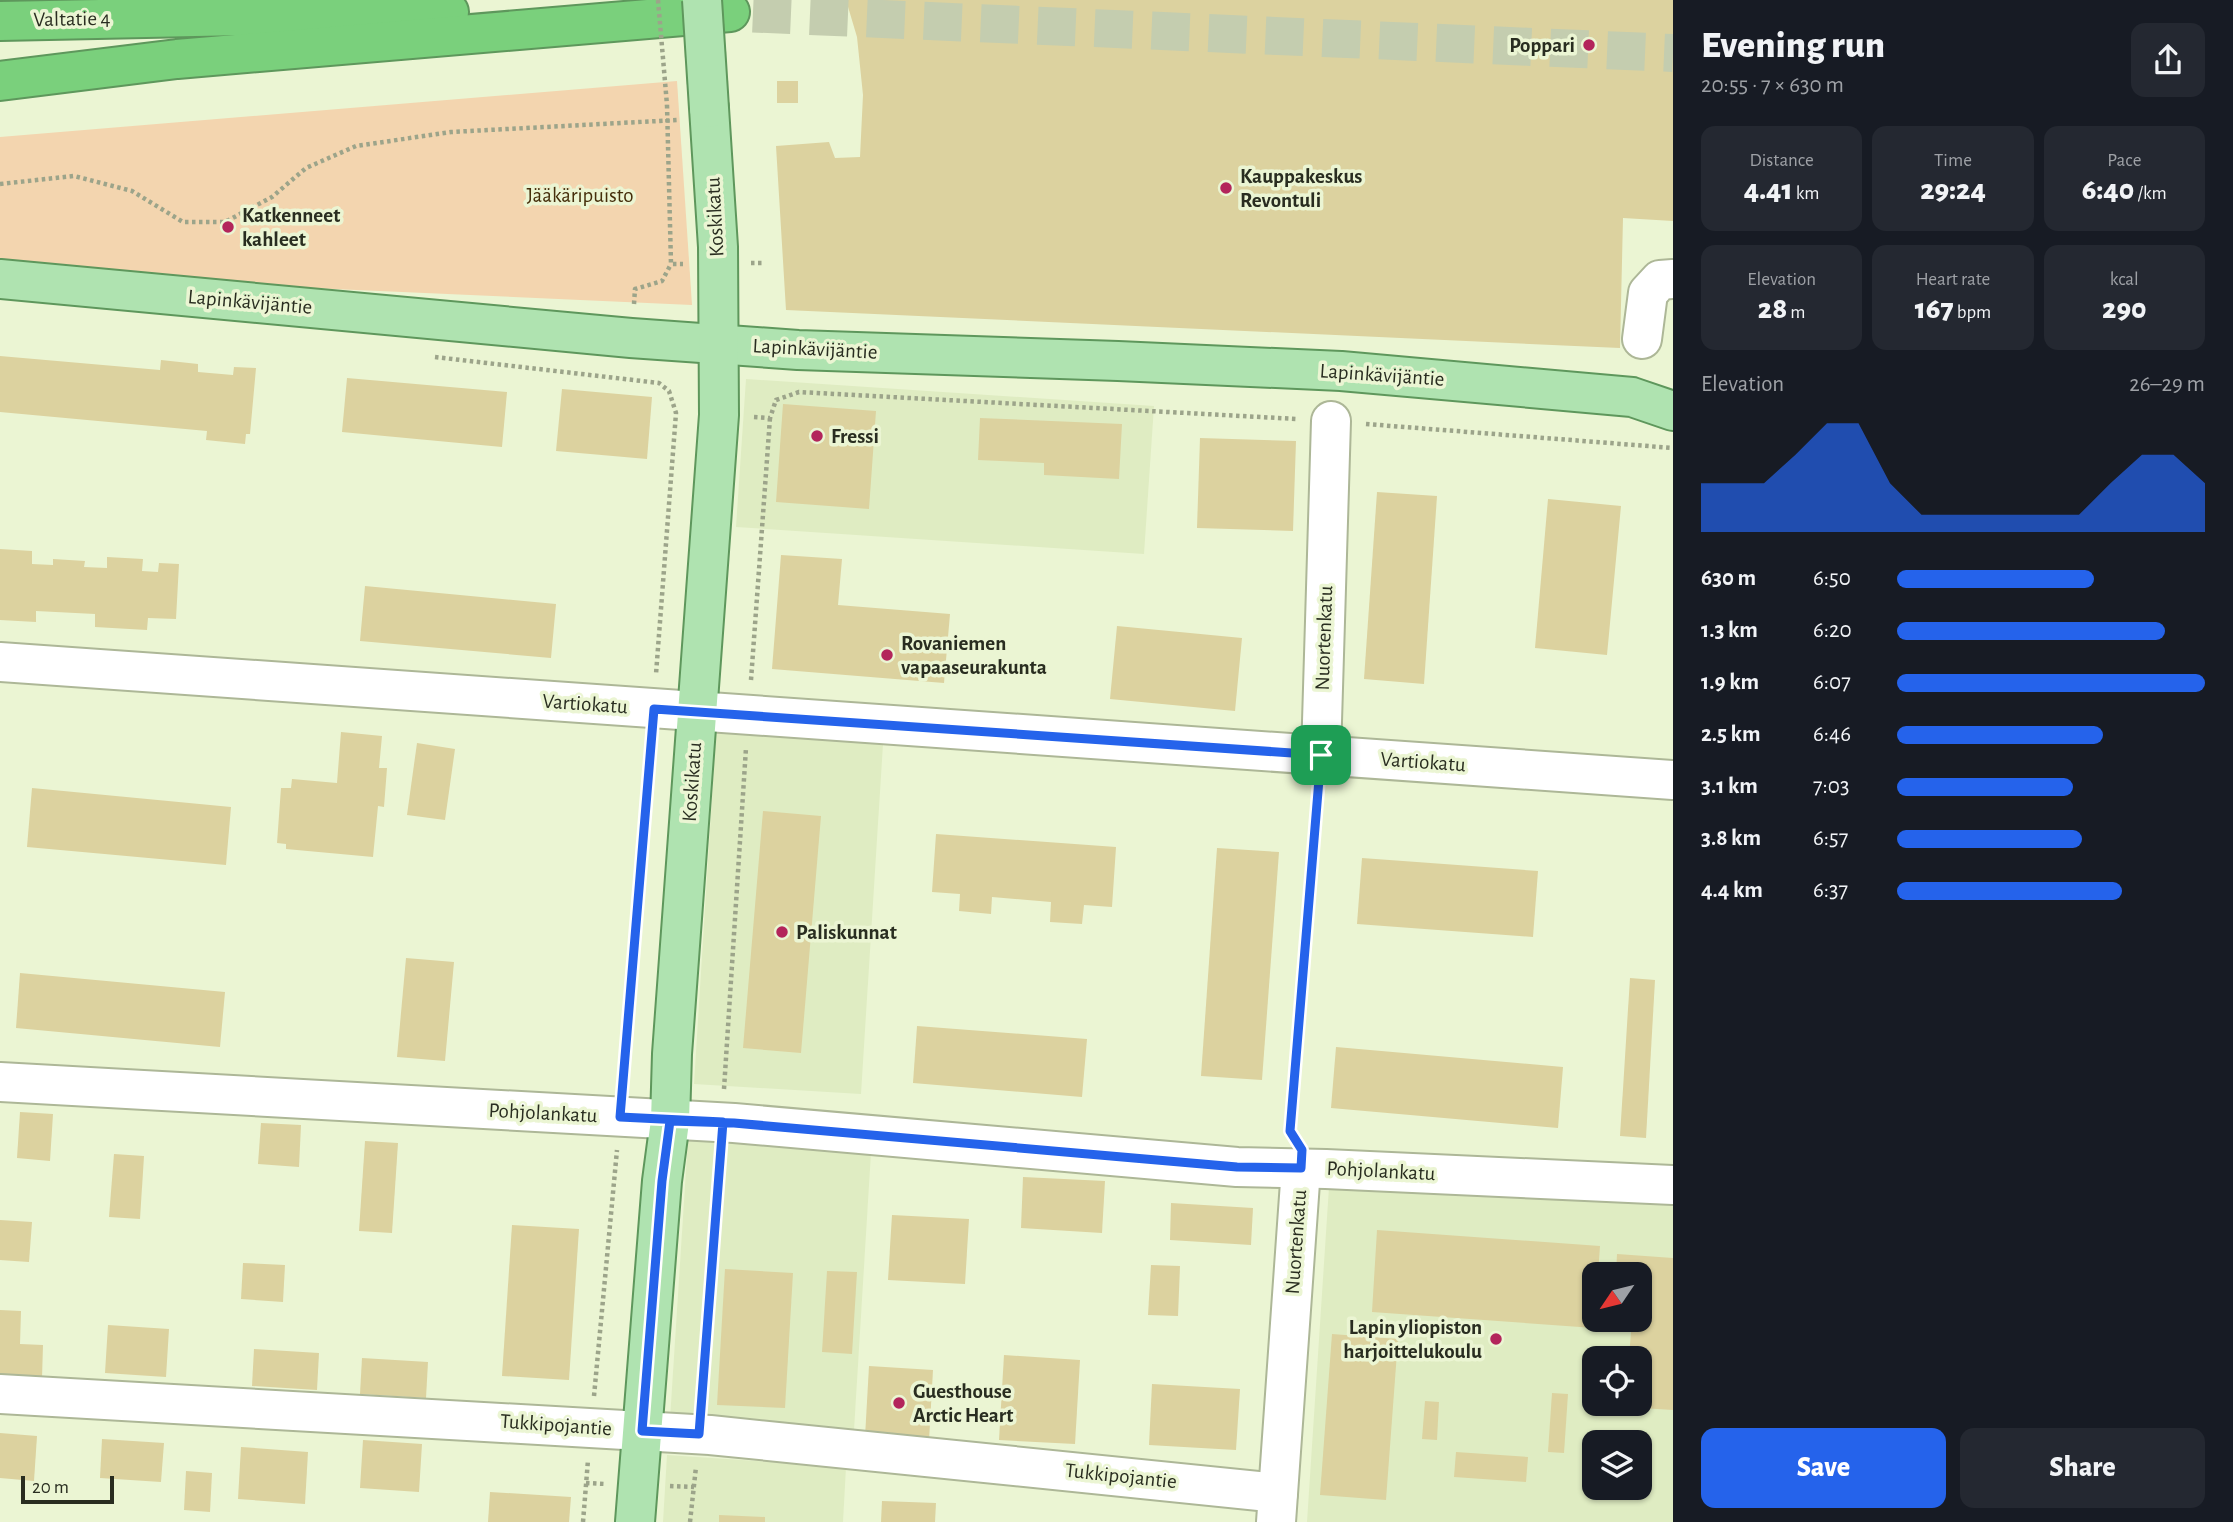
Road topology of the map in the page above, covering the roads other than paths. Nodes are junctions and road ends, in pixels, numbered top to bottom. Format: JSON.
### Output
{"nodes":[{"id":1,"x":653,"y":5,"type":"tunnel mouth"},
{"id":2,"x":716,"y":6,"type":"edge"},
{"id":3,"x":0,"y":21,"type":"edge"},
{"id":4,"x":0,"y":81,"type":"edge"},
{"id":5,"x":0,"y":279,"type":"edge"},
{"id":6,"x":1673,"y":279,"type":"edge"},
{"id":7,"x":1643,"y":339,"type":"dead end"},
{"id":8,"x":717,"y":343,"type":"junction"},
{"id":9,"x":1673,"y":390,"type":"edge"},
{"id":10,"x":1632,"y":397,"type":"junction"},
{"id":11,"x":1673,"y":411,"type":"edge"},
{"id":12,"x":1331,"y":421,"type":"road end"},
{"id":13,"x":0,"y":662,"type":"edge"},
{"id":14,"x":697,"y":711,"type":"junction"},
{"id":15,"x":1321,"y":755,"type":"junction"},
{"id":16,"x":1673,"y":780,"type":"edge"},
{"id":17,"x":0,"y":1082,"type":"edge"},
{"id":18,"x":670,"y":1121,"type":"junction"},
{"id":19,"x":1301,"y":1168,"type":"junction"},
{"id":20,"x":1673,"y":1185,"type":"edge"},
{"id":21,"x":0,"y":1394,"type":"edge"},
{"id":22,"x":642,"y":1431,"type":"junction"},
{"id":23,"x":1277,"y":1508,"type":"edge"},
{"id":24,"x":635,"y":1522,"type":"edge"}],
"edges":[{"from":1,"to":3,"type":"highway","name":"Valtatie 4"},
{"from":2,"to":4,"type":"highway"},
{"from":2,"to":8,"type":"main road","name":"Koskikatu","bridge":true},
{"from":5,"to":8,"type":"main road","name":"Lapinkävijäntie"},
{"from":6,"to":7,"type":"street"},
{"from":8,"to":10,"type":"main road","name":"Lapinkävijäntie"},
{"from":8,"to":14,"type":"main road","name":"Koskikatu"},
{"from":9,"to":10,"type":"main road","name":"Lapinkävijäntie"},
{"from":10,"to":11,"type":"main road","name":"Lapinkävijäntie"},
{"from":12,"to":15,"type":"street","name":"Nuortenkatu"},
{"from":13,"to":14,"type":"street","name":"Vartiokatu"},
{"from":14,"to":15,"type":"street","name":"Vartiokatu"},
{"from":14,"to":18,"type":"main road","name":"Koskikatu"},
{"from":15,"to":16,"type":"street","name":"Vartiokatu"},
{"from":17,"to":18,"type":"street","name":"Pohjolankatu"},
{"from":18,"to":19,"type":"street","name":"Pohjolankatu"},
{"from":18,"to":22,"type":"main road","name":"Koskikatu"},
{"from":19,"to":20,"type":"street","name":"Pohjolankatu"},
{"from":19,"to":23,"type":"street","name":"Nuortenkatu"},
{"from":21,"to":22,"type":"street","name":"Tukkipojantie"},
{"from":22,"to":23,"type":"street","name":"Tukkipojantie"},
{"from":22,"to":24,"type":"main road","name":"Koskikatu"}]}
